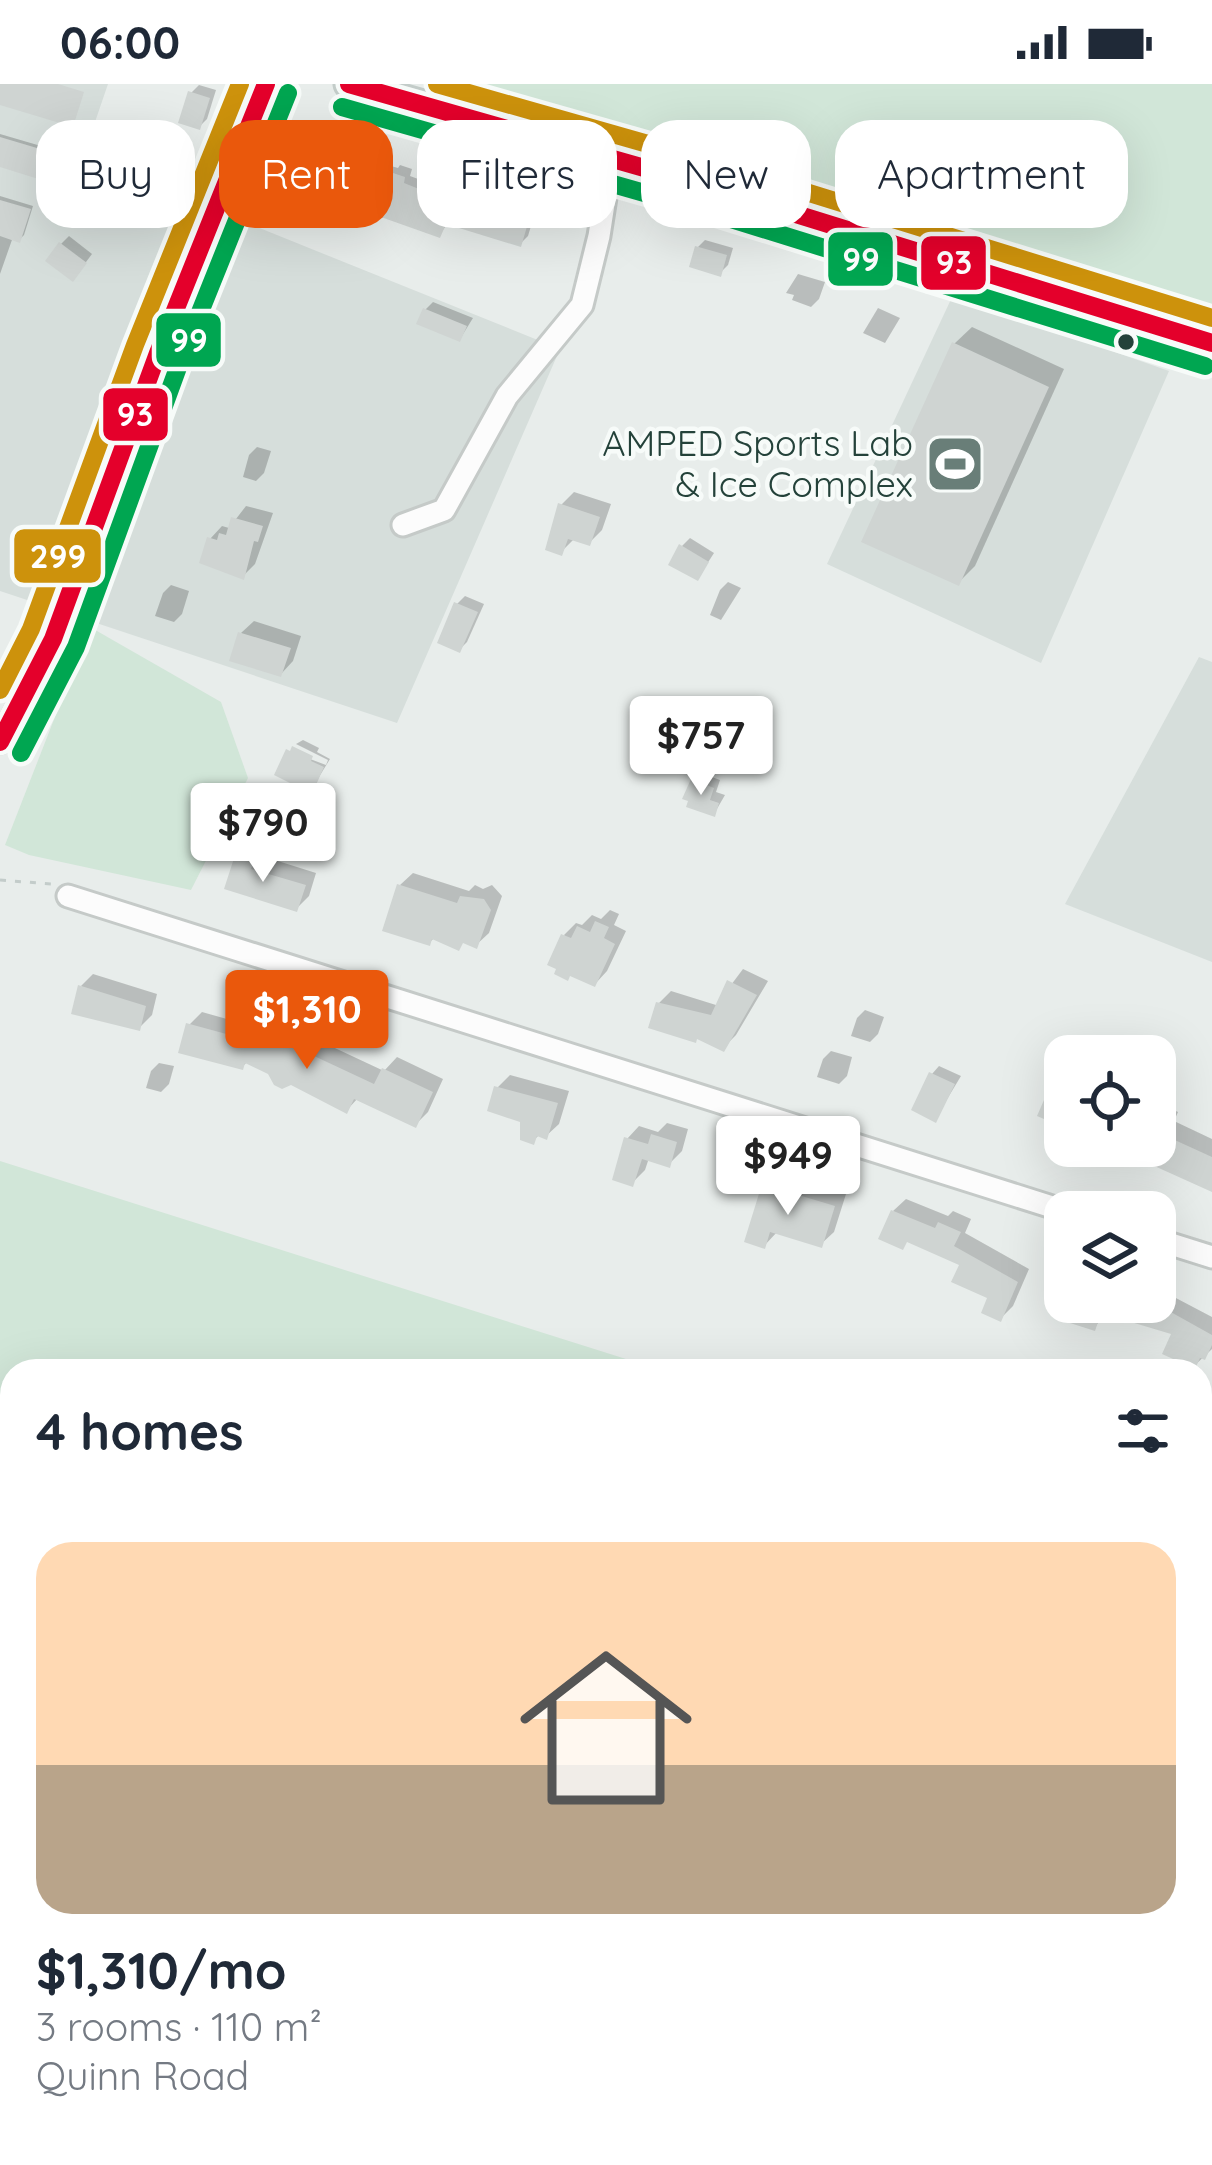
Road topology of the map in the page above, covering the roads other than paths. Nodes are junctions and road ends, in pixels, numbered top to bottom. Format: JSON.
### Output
{"nodes":[{"id":1,"x":266,"y":84,"type":"edge"},
{"id":2,"x":349,"y":84,"type":"edge"},
{"id":3,"x":475,"y":120,"type":"edge"},
{"id":4,"x":617,"y":161,"type":"edge"},
{"id":5,"x":600,"y":228,"type":"edge"},
{"id":6,"x":1212,"y":343,"type":"edge"},
{"id":7,"x":403,"y":525,"type":"dead end"},
{"id":8,"x":0,"y":742,"type":"edge"},
{"id":9,"x":68,"y":896,"type":"road end"},
{"id":10,"x":1044,"y":1204,"type":"edge"},
{"id":11,"x":1176,"y":1246,"type":"edge"},
{"id":12,"x":1212,"y":1257,"type":"edge"}],
"edges":[{"from":1,"to":8,"type":"street"},
{"from":2,"to":3,"type":"main road"},
{"from":4,"to":6,"type":"main road"},
{"from":5,"to":7,"type":"street"},
{"from":9,"to":10,"type":"street"},
{"from":11,"to":12,"type":"street"}]}
